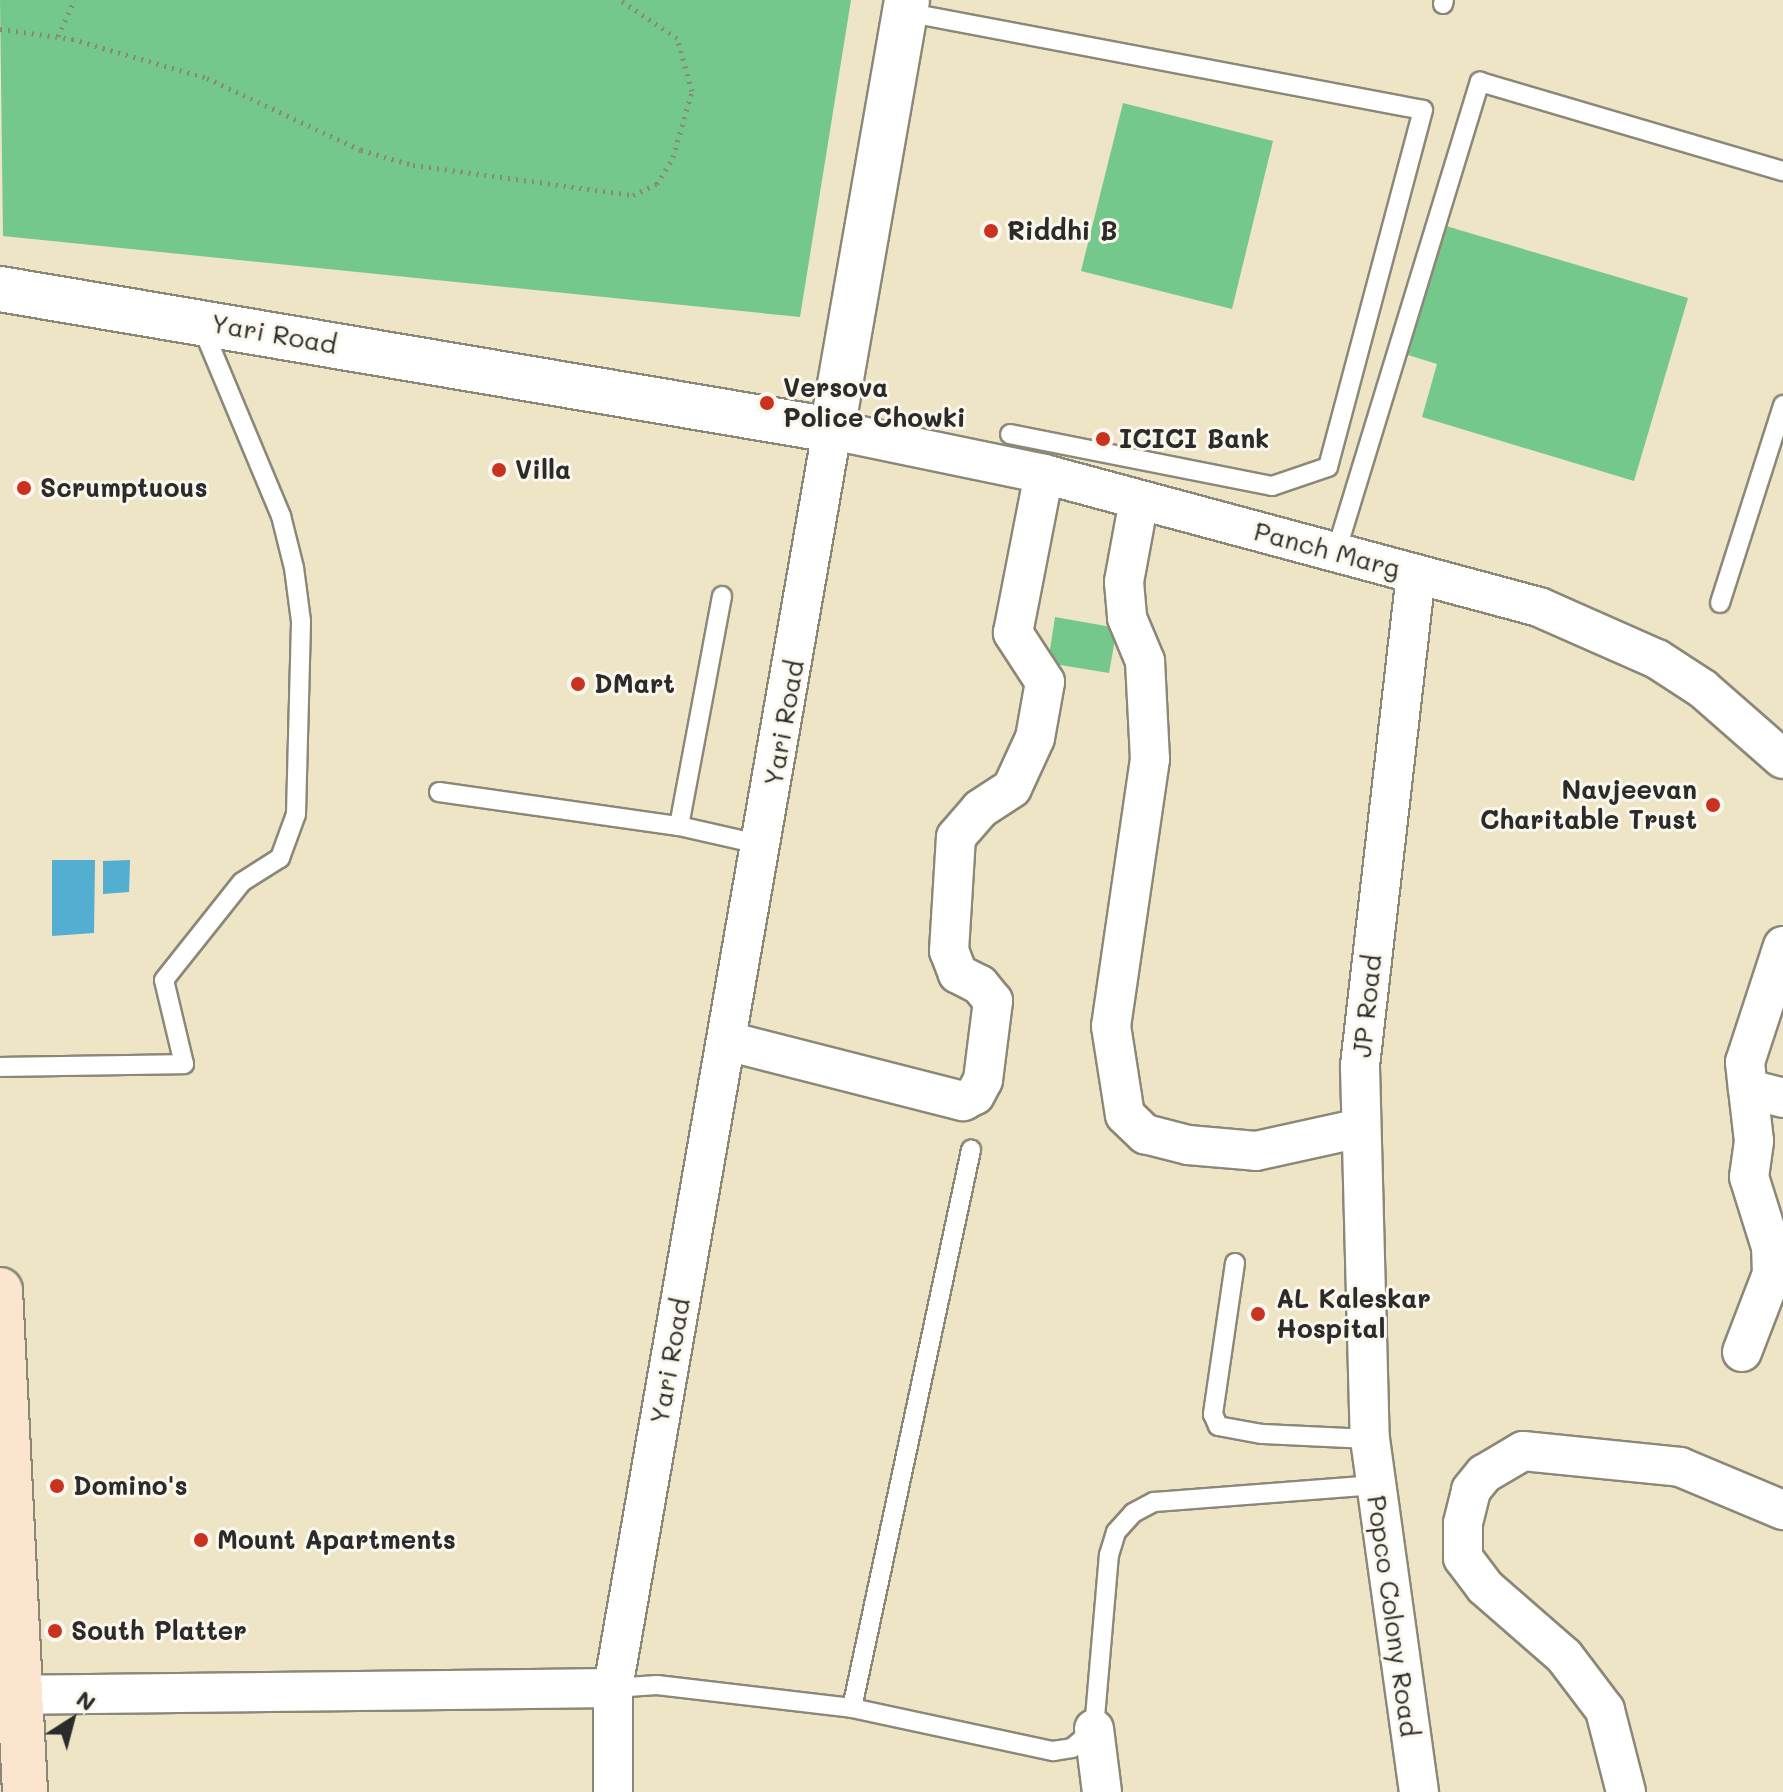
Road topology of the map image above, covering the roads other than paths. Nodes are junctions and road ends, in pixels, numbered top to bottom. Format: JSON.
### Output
{"nodes":[{"id":1,"x":906,"y":6,"type":"edge"},
{"id":2,"x":1783,"y":171,"type":"edge"},
{"id":3,"x":0,"y":289,"type":"edge"},
{"id":4,"x":199,"y":321,"type":"junction"},
{"id":5,"x":1783,"y":405,"type":"edge"},
{"id":6,"x":832,"y":430,"type":"junction"},
{"id":7,"x":1010,"y":434,"type":"dead end"},
{"id":8,"x":1044,"y":474,"type":"junction"},
{"id":9,"x":1139,"y":500,"type":"junction"},
{"id":10,"x":1336,"y":552,"type":"junction"},
{"id":11,"x":1416,"y":574,"type":"junction"},
{"id":12,"x":722,"y":596,"type":"dead end"},
{"id":13,"x":1720,"y":603,"type":"dead end"},
{"id":14,"x":1783,"y":759,"type":"edge"},
{"id":15,"x":439,"y":792,"type":"dead end"},
{"id":16,"x":679,"y":826,"type":"junction"},
{"id":17,"x":763,"y":845,"type":"junction"},
{"id":18,"x":1783,"y":946,"type":"edge"},
{"id":19,"x":727,"y":1041,"type":"junction"},
{"id":20,"x":0,"y":1067,"type":"edge"},
{"id":21,"x":1766,"y":1093,"type":"edge"},
{"id":22,"x":1361,"y":1128,"type":"junction"},
{"id":23,"x":971,"y":1150,"type":"dead end"},
{"id":24,"x":1235,"y":1263,"type":"dead end"},
{"id":25,"x":0,"y":1290,"type":"edge"},
{"id":26,"x":1742,"y":1352,"type":"dead end"},
{"id":27,"x":1370,"y":1439,"type":"junction"},
{"id":28,"x":1376,"y":1485,"type":"junction"},
{"id":29,"x":1783,"y":1510,"type":"edge"},
{"id":30,"x":613,"y":1688,"type":"junction"},
{"id":31,"x":8,"y":1695,"type":"edge"},
{"id":32,"x":852,"y":1708,"type":"junction"},
{"id":33,"x":1094,"y":1729,"type":"junction"},
{"id":34,"x":25,"y":1792,"type":"edge"},
{"id":35,"x":613,"y":1792,"type":"edge"},
{"id":36,"x":1102,"y":1792,"type":"edge"},
{"id":37,"x":1419,"y":1792,"type":"edge"},
{"id":38,"x":1626,"y":1792,"type":"edge"}],
"edges":[{"from":1,"to":6,"type":"street","name":"Yari Road"},
{"from":1,"to":7,"type":"lane"},
{"from":2,"to":10,"type":"lane"},
{"from":3,"to":4,"type":"street","name":"Yari Road"},
{"from":4,"to":6,"type":"street","name":"Yari Road"},
{"from":4,"to":20,"type":"lane"},
{"from":5,"to":13,"type":"lane"},
{"from":6,"to":8,"type":"street","name":"Panch Marg"},
{"from":6,"to":17,"type":"street","name":"Yari Road"},
{"from":8,"to":9,"type":"street","name":"Panch Marg"},
{"from":8,"to":19,"type":"street"},
{"from":9,"to":10,"type":"street","name":"Panch Marg"},
{"from":9,"to":22,"type":"street"},
{"from":10,"to":11,"type":"street","name":"Panch Marg"},
{"from":11,"to":14,"type":"street","name":"Panch Marg"},
{"from":11,"to":22,"type":"street","name":"JP Road"},
{"from":12,"to":16,"type":"lane"},
{"from":15,"to":16,"type":"lane"},
{"from":16,"to":17,"type":"lane"},
{"from":17,"to":19,"type":"street","name":"Yari Road"},
{"from":18,"to":21,"type":"street"},
{"from":19,"to":30,"type":"street","name":"Yari Road"},
{"from":21,"to":26,"type":"street"},
{"from":22,"to":27,"type":"street","name":"JP Road"},
{"from":23,"to":32,"type":"lane"},
{"from":24,"to":27,"type":"lane"},
{"from":25,"to":31,"type":"main road"},
{"from":27,"to":28,"type":"street","name":"Popco Colony Road"},
{"from":28,"to":33,"type":"lane"},
{"from":28,"to":37,"type":"street","name":"Popco Colony Road"},
{"from":29,"to":38,"type":"street"},
{"from":30,"to":31,"type":"street"},
{"from":30,"to":32,"type":"lane"},
{"from":30,"to":35,"type":"street","name":"Yari Road"},
{"from":31,"to":34,"type":"main road"},
{"from":32,"to":33,"type":"lane"},
{"from":33,"to":36,"type":"street"}]}
